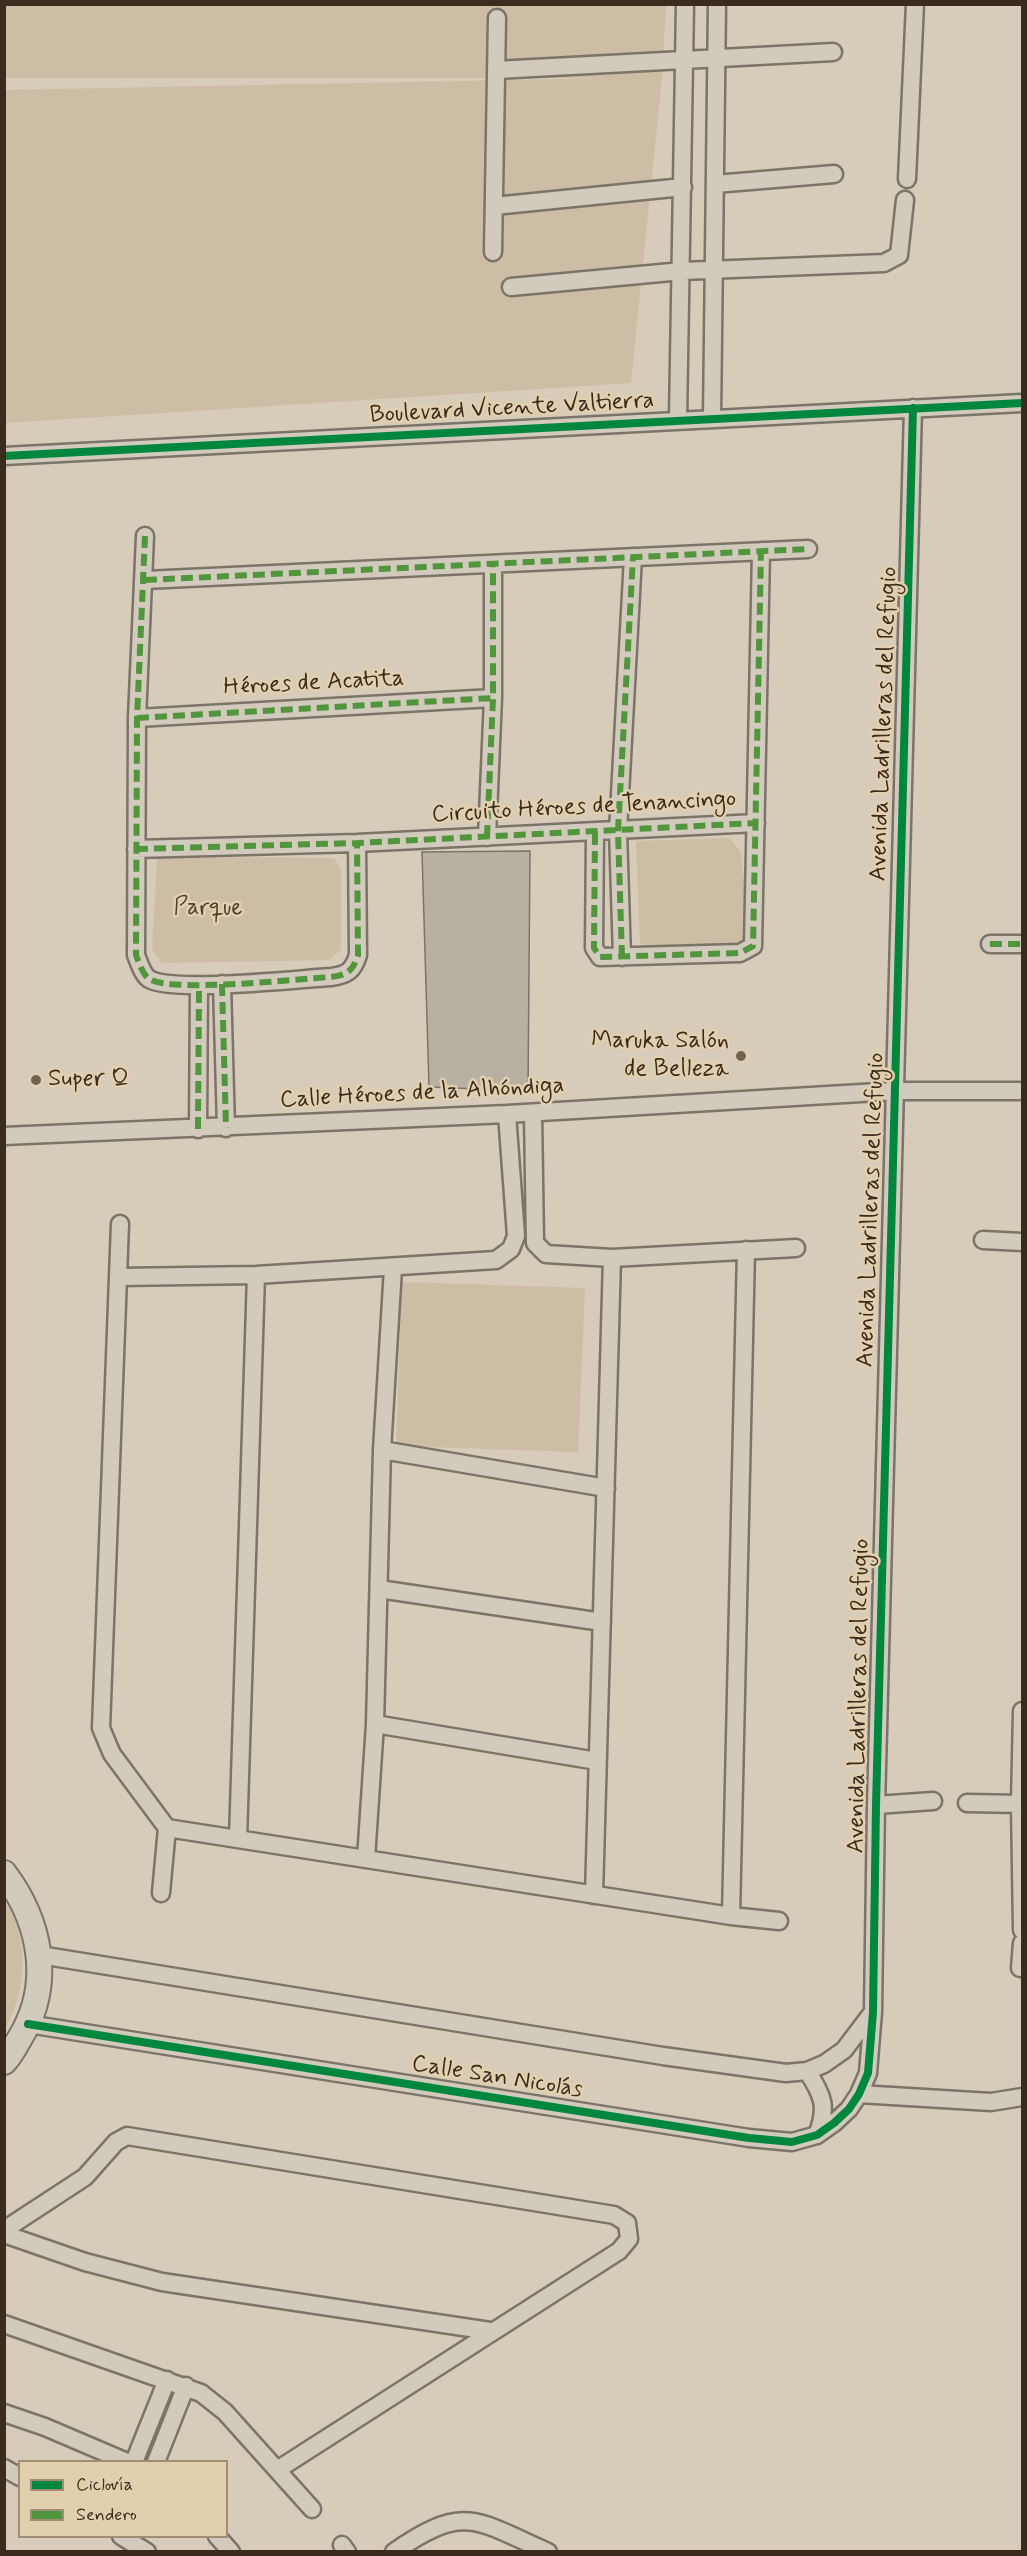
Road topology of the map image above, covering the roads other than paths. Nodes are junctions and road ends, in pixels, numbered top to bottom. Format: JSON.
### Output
{"nodes":[{"id":1,"x":685,"y":4,"type":"edge"},
{"id":2,"x":717,"y":4,"type":"edge"},
{"id":3,"x":915,"y":4,"type":"edge"},
{"id":4,"x":497,"y":18,"type":"dead end"},
{"id":5,"x":833,"y":52,"type":"dead end"},
{"id":6,"x":684,"y":59,"type":"junction"},
{"id":7,"x":716,"y":60,"type":"junction"},
{"id":8,"x":496,"y":70,"type":"junction"},
{"id":9,"x":834,"y":174,"type":"dead end"},
{"id":10,"x":907,"y":178,"type":"dead end"},
{"id":11,"x":715,"y":184,"type":"junction"},
{"id":12,"x":683,"y":187,"type":"junction"},
{"id":13,"x":905,"y":200,"type":"dead end"},
{"id":14,"x":494,"y":206,"type":"junction"},
{"id":15,"x":493,"y":252,"type":"dead end"},
{"id":16,"x":714,"y":270,"type":"junction"},
{"id":17,"x":681,"y":271,"type":"junction"},
{"id":18,"x":511,"y":287,"type":"dead end"},
{"id":19,"x":1023,"y":402,"type":"edge"},
{"id":20,"x":913,"y":408,"type":"junction"},
{"id":21,"x":712,"y":418,"type":"junction"},
{"id":22,"x":678,"y":419,"type":"junction"},
{"id":23,"x":4,"y":456,"type":"edge"},
{"id":24,"x":145,"y":537,"type":"dead end"},
{"id":25,"x":808,"y":549,"type":"dead end"},
{"id":26,"x":761,"y":551,"type":"junction"},
{"id":27,"x":633,"y":557,"type":"junction"},
{"id":28,"x":493,"y":565,"type":"junction"},
{"id":29,"x":145,"y":580,"type":"junction"},
{"id":30,"x":493,"y":698,"type":"junction"},
{"id":31,"x":137,"y":718,"type":"junction"},
{"id":32,"x":756,"y":823,"type":"junction"},
{"id":33,"x":618,"y":831,"type":"junction"},
{"id":34,"x":595,"y":833,"type":"junction"},
{"id":35,"x":487,"y":837,"type":"junction"},
{"id":36,"x":357,"y":843,"type":"junction"},
{"id":37,"x":136,"y":849,"type":"junction"},
{"id":38,"x":990,"y":944,"type":"dead end"},
{"id":39,"x":1023,"y":944,"type":"edge"},
{"id":40,"x":622,"y":957,"type":"junction"},
{"id":41,"x":222,"y":984,"type":"junction"},
{"id":42,"x":199,"y":985,"type":"junction"},
{"id":43,"x":895,"y":1091,"type":"junction"},
{"id":44,"x":1023,"y":1091,"type":"edge"},
{"id":45,"x":533,"y":1113,"type":"junction"},
{"id":46,"x":507,"y":1114,"type":"junction"},
{"id":47,"x":226,"y":1128,"type":"junction"},
{"id":48,"x":198,"y":1129,"type":"junction"},
{"id":49,"x":4,"y":1136,"type":"edge"},
{"id":50,"x":120,"y":1224,"type":"dead end"},
{"id":51,"x":983,"y":1240,"type":"dead end"},
{"id":52,"x":1023,"y":1242,"type":"edge"},
{"id":53,"x":796,"y":1248,"type":"dead end"},
{"id":54,"x":746,"y":1250,"type":"junction"},
{"id":55,"x":612,"y":1258,"type":"junction"},
{"id":56,"x":393,"y":1268,"type":"junction"},
{"id":57,"x":256,"y":1275,"type":"junction"},
{"id":58,"x":119,"y":1277,"type":"junction"},
{"id":59,"x":382,"y":1450,"type":"junction"},
{"id":60,"x":606,"y":1488,"type":"junction"},
{"id":61,"x":379,"y":1588,"type":"junction"},
{"id":62,"x":602,"y":1622,"type":"junction"},
{"id":63,"x":1023,"y":1711,"type":"edge"},
{"id":64,"x":375,"y":1724,"type":"junction"},
{"id":65,"x":597,"y":1761,"type":"junction"},
{"id":66,"x":933,"y":1801,"type":"dead end"},
{"id":67,"x":968,"y":1803,"type":"dead end"},
{"id":68,"x":1021,"y":1804,"type":"edge"},
{"id":69,"x":876,"y":1805,"type":"junction"},
{"id":70,"x":167,"y":1828,"type":"junction"},
{"id":71,"x":238,"y":1839,"type":"junction"},
{"id":72,"x":366,"y":1859,"type":"junction"},
{"id":73,"x":4,"y":1873,"type":"edge"},
{"id":74,"x":161,"y":1893,"type":"dead end"},
{"id":75,"x":594,"y":1895,"type":"junction"},
{"id":76,"x":731,"y":1916,"type":"junction"},
{"id":77,"x":779,"y":1921,"type":"dead end"},
{"id":78,"x":1023,"y":1930,"type":"edge"},
{"id":79,"x":1023,"y":1943,"type":"edge"},
{"id":80,"x":40,"y":1955,"type":"junction"},
{"id":81,"x":1020,"y":1968,"type":"dead end"},
{"id":82,"x":873,"y":2012,"type":"junction"},
{"id":83,"x":28,"y":2024,"type":"junction"},
{"id":84,"x":4,"y":2062,"type":"edge"},
{"id":85,"x":807,"y":2071,"type":"junction"},
{"id":86,"x":859,"y":2094,"type":"junction"},
{"id":87,"x":1023,"y":2097,"type":"edge"},
{"id":88,"x":816,"y":2135,"type":"junction"},
{"id":89,"x":4,"y":2232,"type":"edge"},
{"id":90,"x":4,"y":2324,"type":"edge"},
{"id":91,"x":490,"y":2331,"type":"junction"},
{"id":92,"x":167,"y":2380,"type":"junction"},
{"id":93,"x":186,"y":2386,"type":"junction"},
{"id":94,"x":4,"y":2413,"type":"edge"},
{"id":95,"x":123,"y":2460,"type":"edge"},
{"id":96,"x":135,"y":2460,"type":"edge"},
{"id":97,"x":157,"y":2460,"type":"edge"},
{"id":98,"x":4,"y":2468,"type":"edge"},
{"id":99,"x":277,"y":2470,"type":"junction"},
{"id":100,"x":18,"y":2476,"type":"edge"},
{"id":101,"x":312,"y":2509,"type":"dead end"},
{"id":102,"x":219,"y":2538,"type":"edge"},
{"id":103,"x":121,"y":2542,"type":"edge"},
{"id":104,"x":147,"y":2552,"type":"edge"},
{"id":105,"x":231,"y":2552,"type":"edge"},
{"id":106,"x":394,"y":2552,"type":"edge"},
{"id":107,"x":548,"y":2552,"type":"edge"}],
"edges":[{"from":1,"to":6,"type":"street"},
{"from":2,"to":7,"type":"street"},
{"from":3,"to":10,"type":"street"},
{"from":4,"to":8,"type":"street"},
{"from":5,"to":7,"type":"street"},
{"from":6,"to":7,"type":"street"},
{"from":6,"to":8,"type":"street"},
{"from":6,"to":12,"type":"street"},
{"from":7,"to":11,"type":"street"},
{"from":8,"to":14,"type":"street"},
{"from":9,"to":11,"type":"street"},
{"from":11,"to":16,"type":"street"},
{"from":12,"to":14,"type":"street"},
{"from":12,"to":17,"type":"street"},
{"from":13,"to":16,"type":"street"},
{"from":14,"to":15,"type":"street"},
{"from":16,"to":17,"type":"street"},
{"from":16,"to":21,"type":"street"},
{"from":17,"to":18,"type":"street"},
{"from":17,"to":22,"type":"street"},
{"from":19,"to":20,"type":"street","name":"Boulevard Vicente Valtierra"},
{"from":20,"to":21,"type":"street","name":"Boulevard Vicente Valtierra"},
{"from":20,"to":43,"type":"street","name":"Avenida Ladrilleras del Refugio"},
{"from":21,"to":22,"type":"street","name":"Boulevard Vicente Valtierra"},
{"from":22,"to":23,"type":"street","name":"Boulevard Vicente Valtierra"},
{"from":24,"to":29,"type":"street"},
{"from":25,"to":26,"type":"street"},
{"from":26,"to":27,"type":"street"},
{"from":26,"to":32,"type":"street","name":"Circuito Héroes de Tenancingo"},
{"from":27,"to":28,"type":"street"},
{"from":27,"to":33,"type":"street"},
{"from":28,"to":29,"type":"street"},
{"from":28,"to":30,"type":"street"},
{"from":29,"to":31,"type":"street"},
{"from":30,"to":31,"type":"street","name":"Héroes de Acatita"},
{"from":30,"to":35,"type":"street"},
{"from":31,"to":37,"type":"street"},
{"from":32,"to":33,"type":"street","name":"Circuito Héroes de Tenancingo"},
{"from":32,"to":40,"type":"street"},
{"from":33,"to":34,"type":"street","name":"Circuito Héroes de Tenancingo"},
{"from":33,"to":40,"type":"street"},
{"from":34,"to":35,"type":"street","name":"Circuito Héroes de Tenancingo"},
{"from":34,"to":40,"type":"street"},
{"from":35,"to":36,"type":"street","name":"Circuito Héroes de Tenancingo"},
{"from":36,"to":37,"type":"street","name":"Circuito Héroes de Tenancingo"},
{"from":36,"to":41,"type":"street"},
{"from":37,"to":42,"type":"street"},
{"from":38,"to":39,"type":"street"},
{"from":41,"to":42,"type":"street"},
{"from":41,"to":47,"type":"street"},
{"from":42,"to":48,"type":"street"},
{"from":43,"to":44,"type":"street","name":"Calle Héroes de la Alhóndiga"},
{"from":43,"to":45,"type":"street","name":"Calle Héroes de la Alhóndiga"},
{"from":43,"to":69,"type":"street","name":"Avenida Ladrilleras del Refugio"},
{"from":45,"to":46,"type":"street","name":"Calle Héroes de la Alhóndiga"},
{"from":45,"to":55,"type":"street"},
{"from":46,"to":47,"type":"street","name":"Calle Héroes de la Alhóndiga"},
{"from":46,"to":56,"type":"street"},
{"from":47,"to":48,"type":"street","name":"Calle Héroes de la Alhóndiga"},
{"from":48,"to":49,"type":"street","name":"Calle Héroes de la Alhóndiga"},
{"from":50,"to":58,"type":"street"},
{"from":51,"to":52,"type":"street"},
{"from":53,"to":54,"type":"street"},
{"from":54,"to":55,"type":"street"},
{"from":54,"to":76,"type":"street"},
{"from":55,"to":60,"type":"street"},
{"from":56,"to":57,"type":"street"},
{"from":56,"to":59,"type":"street"},
{"from":57,"to":58,"type":"street"},
{"from":57,"to":71,"type":"street"},
{"from":58,"to":70,"type":"street"},
{"from":59,"to":60,"type":"street"},
{"from":59,"to":61,"type":"street"},
{"from":60,"to":62,"type":"street"},
{"from":61,"to":62,"type":"street"},
{"from":61,"to":64,"type":"street"},
{"from":62,"to":65,"type":"street"},
{"from":63,"to":68,"type":"street"},
{"from":64,"to":65,"type":"street"},
{"from":64,"to":72,"type":"street"},
{"from":65,"to":75,"type":"street"},
{"from":66,"to":69,"type":"street"},
{"from":67,"to":68,"type":"street"},
{"from":68,"to":78,"type":"street"},
{"from":69,"to":82,"type":"street","name":"Avenida Ladrilleras del Refugio"},
{"from":70,"to":71,"type":"street"},
{"from":70,"to":74,"type":"street"},
{"from":71,"to":72,"type":"street"},
{"from":72,"to":75,"type":"street"},
{"from":73,"to":80,"type":"street"},
{"from":75,"to":76,"type":"street"},
{"from":76,"to":77,"type":"street"},
{"from":79,"to":81,"type":"street"},
{"from":80,"to":83,"type":"street"},
{"from":80,"to":85,"type":"street","name":"Calle San Nicolás"},
{"from":82,"to":85,"type":"street","name":"Calle San Nicolás"},
{"from":82,"to":86,"type":"street","name":"Calle San Nicolás"},
{"from":83,"to":84,"type":"street"},
{"from":83,"to":88,"type":"street","name":"Calle San Nicolás"},
{"from":85,"to":88,"type":"street"},
{"from":86,"to":87,"type":"street"},
{"from":86,"to":88,"type":"street","name":"Calle San Nicolás"},
{"from":89,"to":91,"type":"street"},
{"from":89,"to":91,"type":"street"},
{"from":90,"to":92,"type":"street"},
{"from":91,"to":99,"type":"street"},
{"from":92,"to":93,"type":"street"},
{"from":92,"to":96,"type":"street"},
{"from":93,"to":97,"type":"street"},
{"from":93,"to":99,"type":"street"},
{"from":94,"to":95,"type":"street"},
{"from":98,"to":100,"type":"street"},
{"from":99,"to":101,"type":"street"},
{"from":102,"to":105,"type":"street"},
{"from":103,"to":104,"type":"street"},
{"from":106,"to":107,"type":"street"}]}
